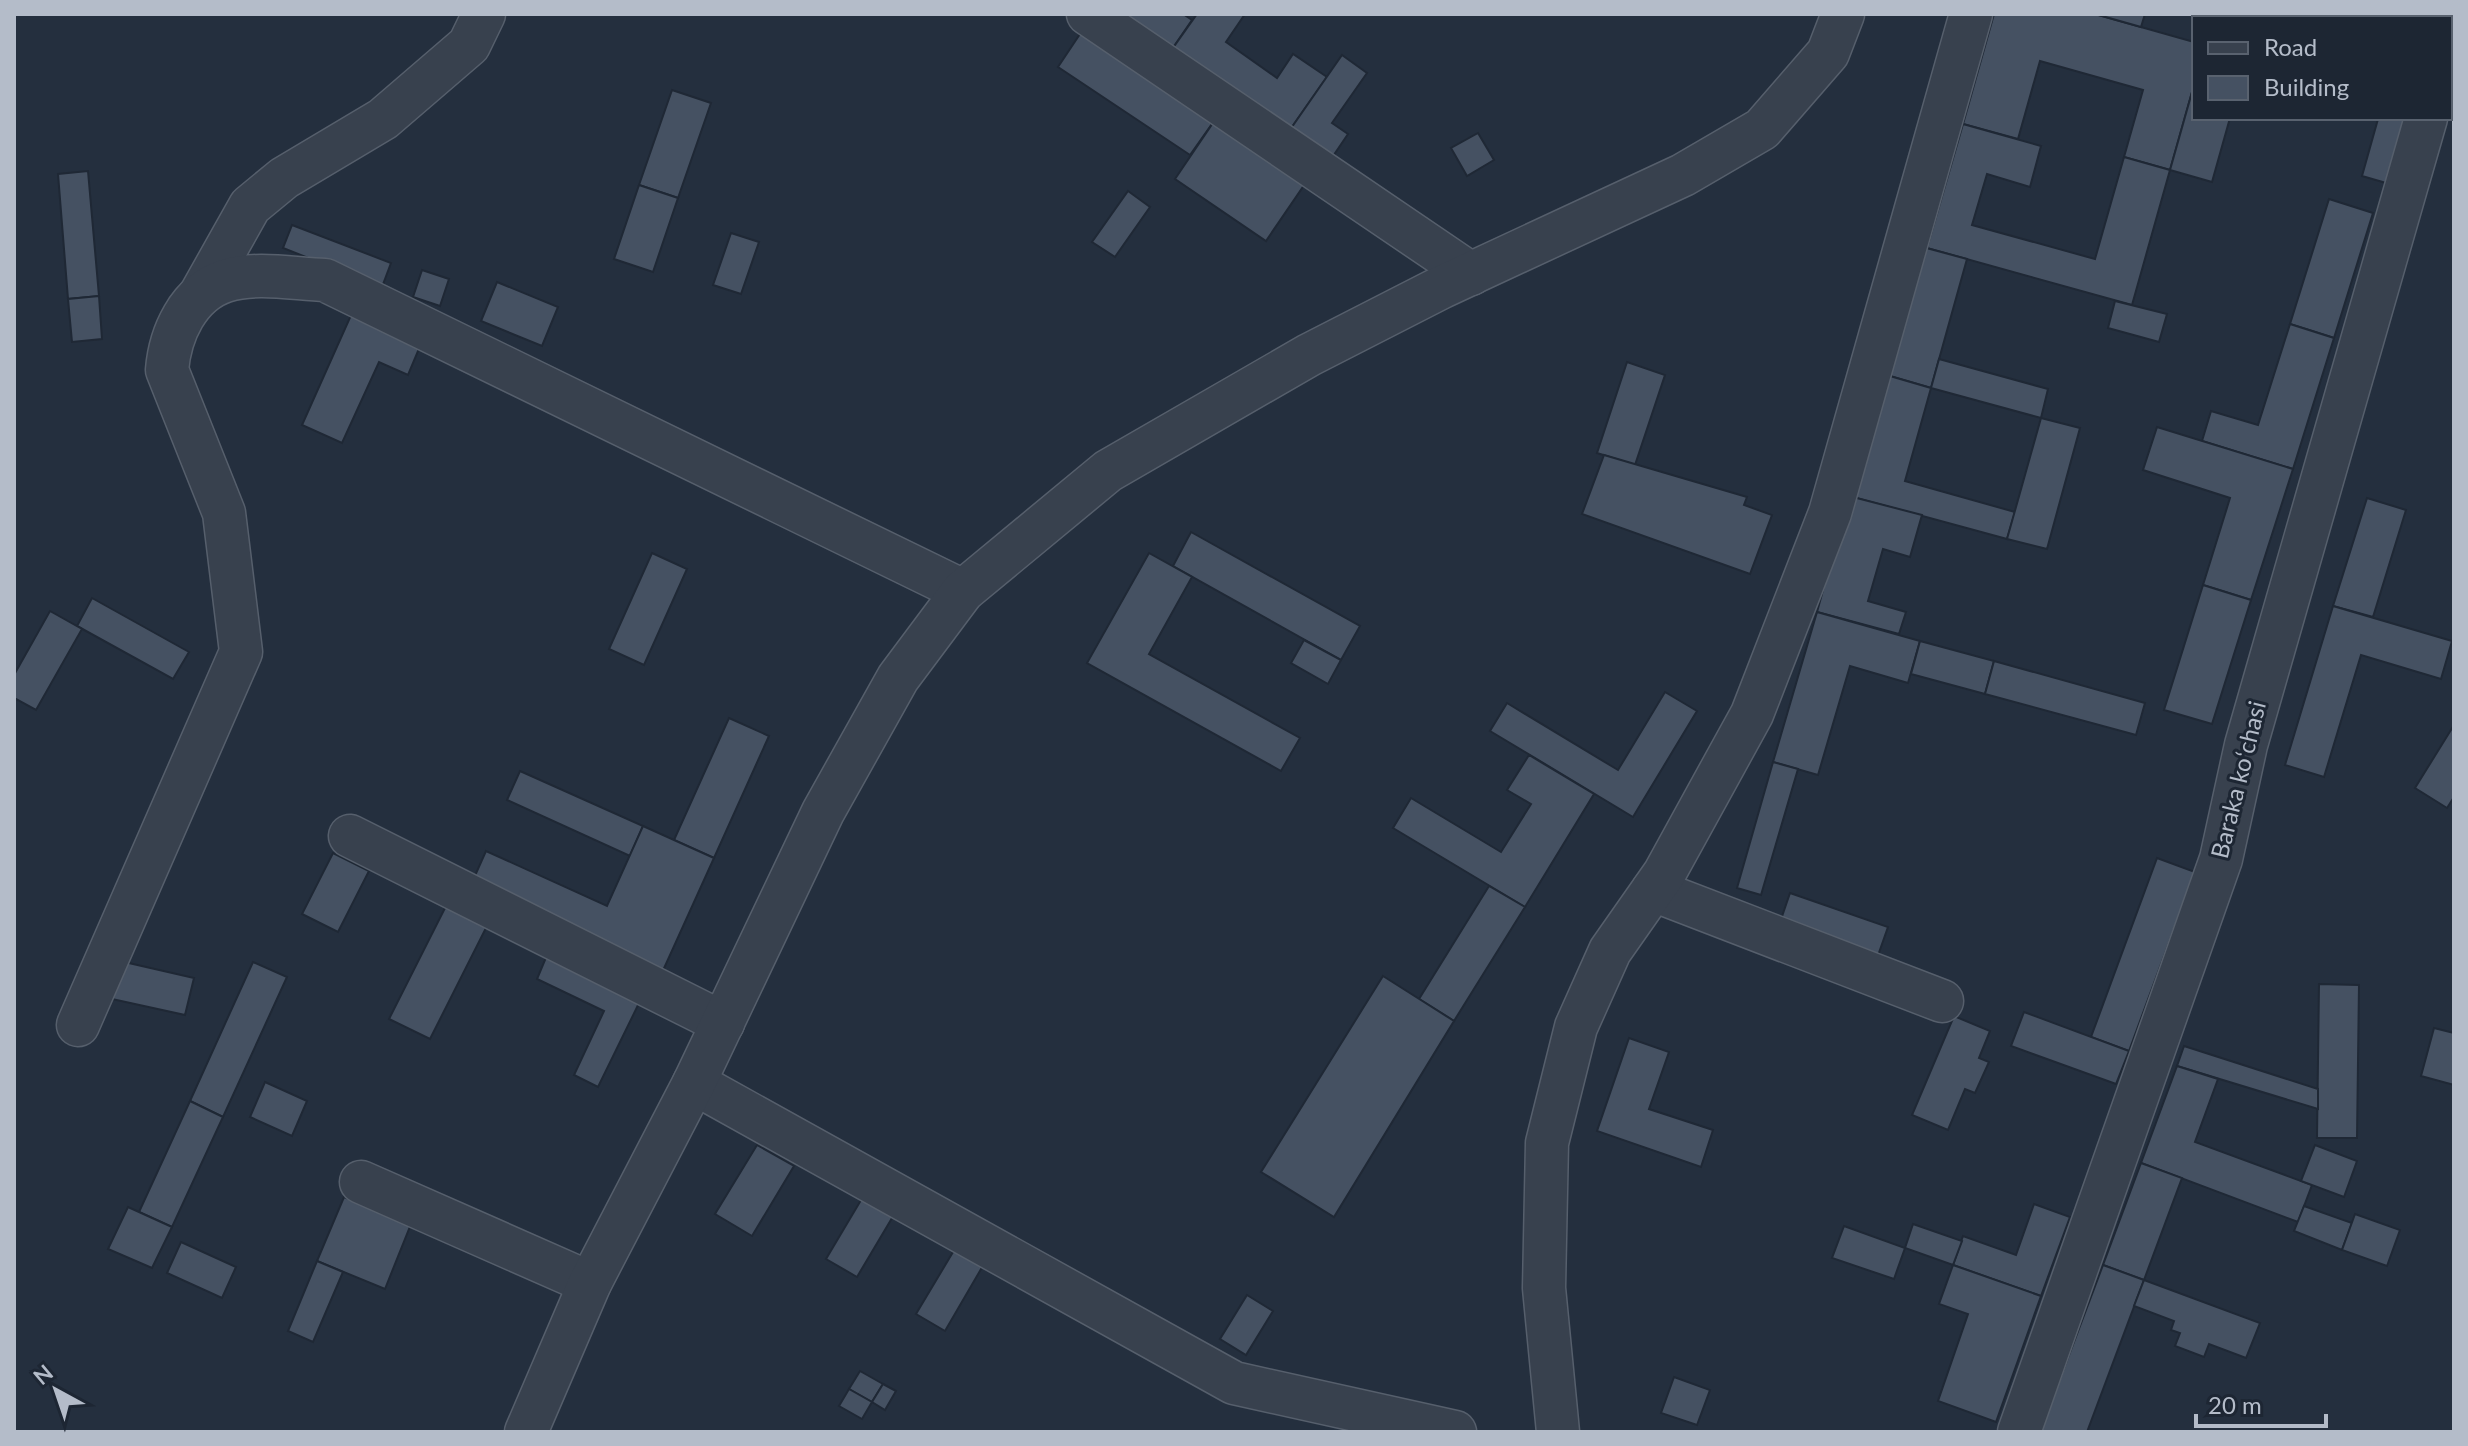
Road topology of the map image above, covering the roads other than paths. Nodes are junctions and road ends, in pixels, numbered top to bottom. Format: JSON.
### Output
{"nodes":[{"id":1,"x":484,"y":14,"type":"edge"},
{"id":2,"x":1088,"y":14,"type":"edge"},
{"id":3,"x":1843,"y":14,"type":"edge"},
{"id":4,"x":1971,"y":14,"type":"edge"},
{"id":5,"x":2434,"y":131,"type":"edge"},
{"id":6,"x":1471,"y":274,"type":"junction"},
{"id":7,"x":200,"y":295,"type":"junction"},
{"id":8,"x":963,"y":591,"type":"junction"},
{"id":9,"x":350,"y":836,"type":"dead end"},
{"id":10,"x":1653,"y":890,"type":"junction"},
{"id":11,"x":1942,"y":1001,"type":"dead end"},
{"id":12,"x":723,"y":1023,"type":"junction"},
{"id":13,"x":78,"y":1025,"type":"dead end"},
{"id":14,"x":694,"y":1083,"type":"junction"},
{"id":15,"x":361,"y":1182,"type":"dead end"},
{"id":16,"x":590,"y":1283,"type":"junction"},
{"id":17,"x":528,"y":1432,"type":"edge"},
{"id":18,"x":1455,"y":1432,"type":"edge"},
{"id":19,"x":1558,"y":1432,"type":"edge"},
{"id":20,"x":2019,"y":1432,"type":"edge"}],
"edges":[{"from":1,"to":7,"type":"street"},
{"from":2,"to":6,"type":"street"},
{"from":3,"to":6,"type":"street"},
{"from":4,"to":10,"type":"street"},
{"from":5,"to":20,"type":"street","name":"Baraka koʻchasi"},
{"from":6,"to":8,"type":"street"},
{"from":7,"to":8,"type":"street"},
{"from":7,"to":13,"type":"street"},
{"from":8,"to":12,"type":"street"},
{"from":9,"to":12,"type":"street"},
{"from":10,"to":11,"type":"street"},
{"from":10,"to":19,"type":"street"},
{"from":12,"to":14,"type":"street"},
{"from":14,"to":16,"type":"street"},
{"from":14,"to":18,"type":"street"},
{"from":15,"to":16,"type":"street"},
{"from":16,"to":17,"type":"street"}]}
